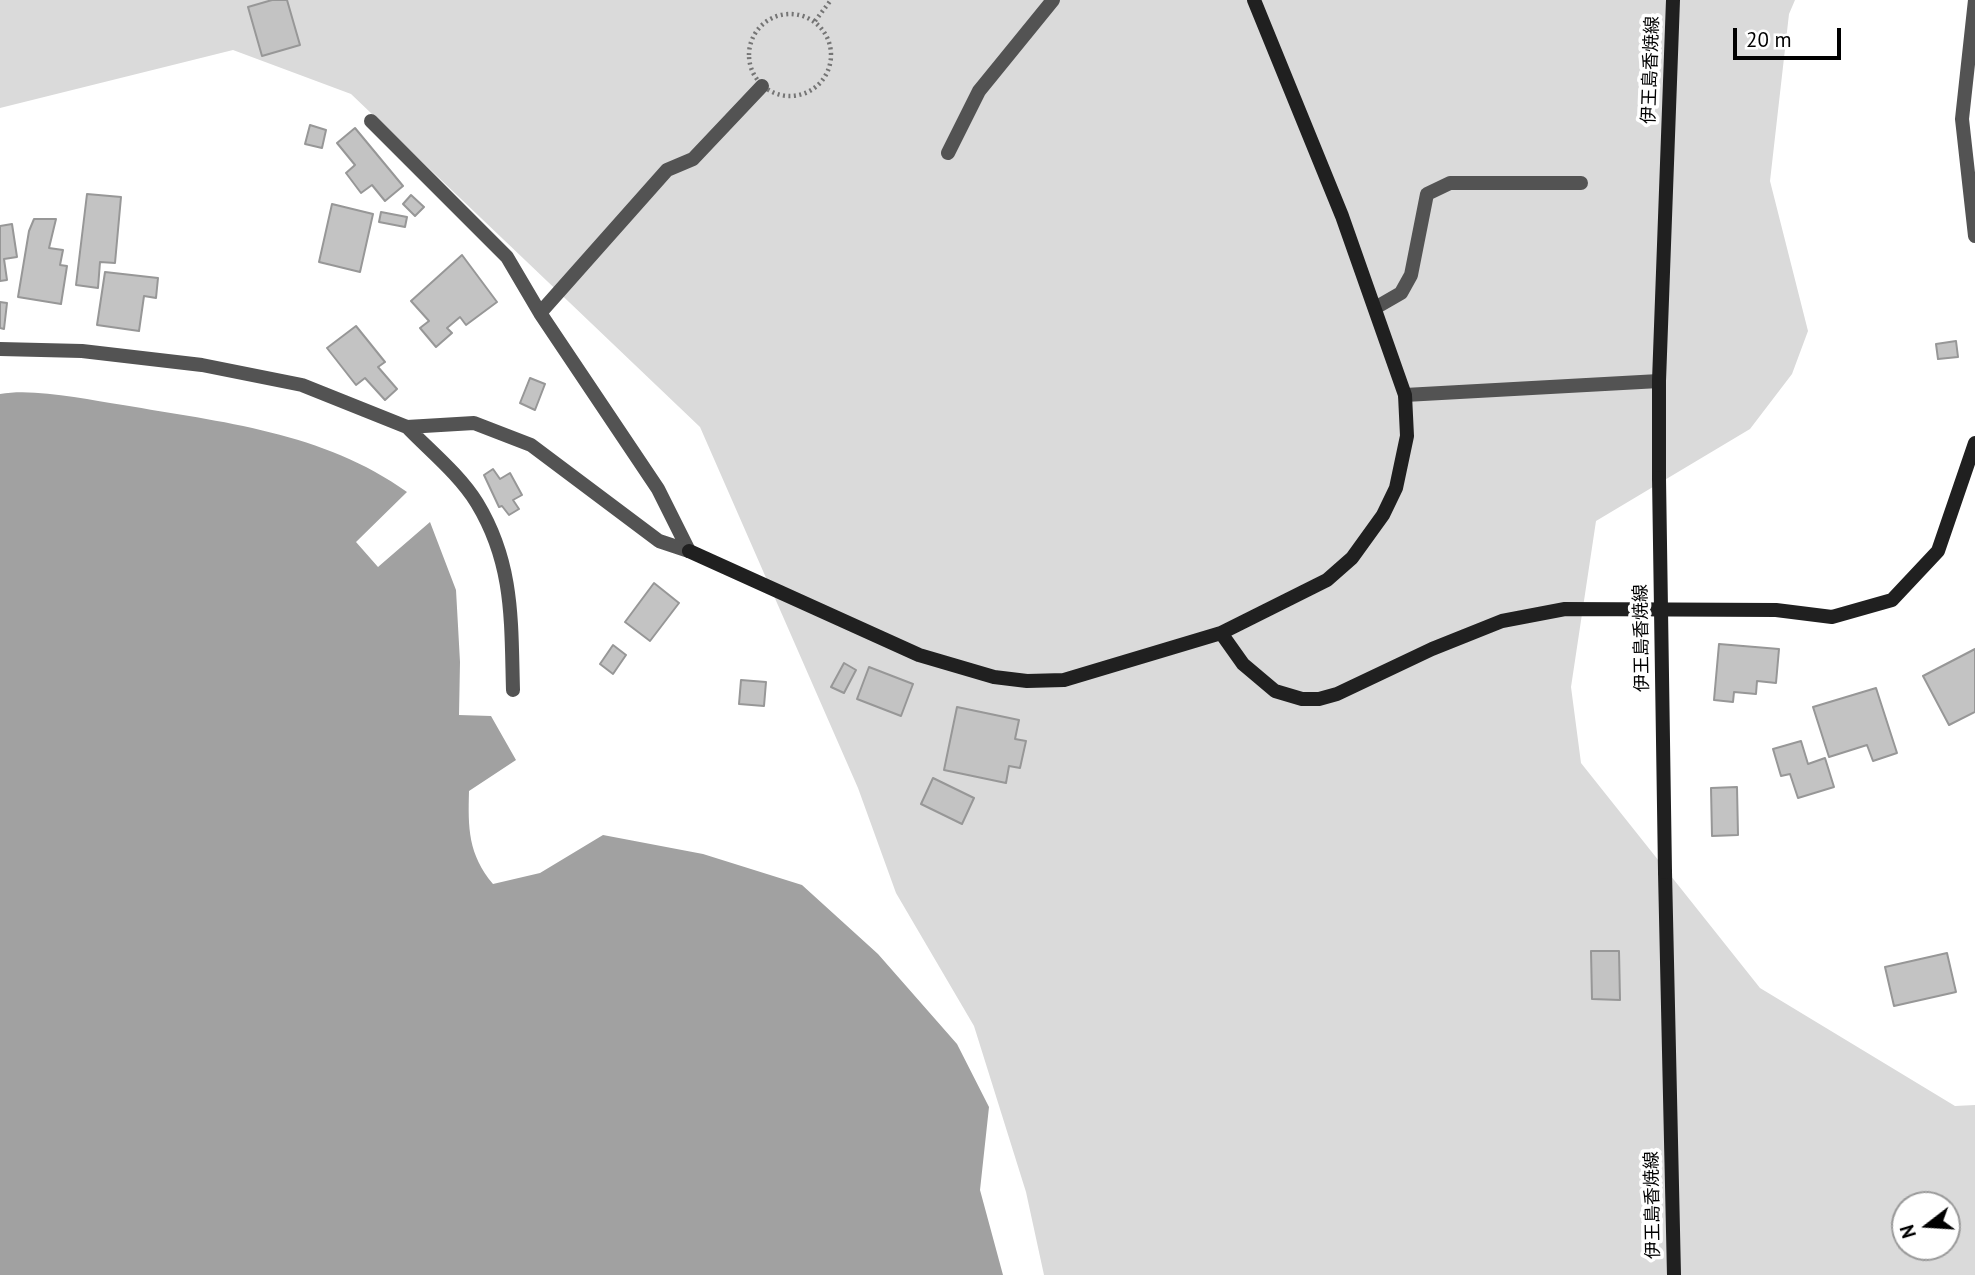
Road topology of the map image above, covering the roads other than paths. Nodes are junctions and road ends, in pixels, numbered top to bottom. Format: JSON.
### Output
{"nodes":[{"id":1,"x":1053,"y":0,"type":"edge"},
{"id":2,"x":1254,"y":0,"type":"edge"},
{"id":3,"x":1673,"y":0,"type":"edge"},
{"id":4,"x":1975,"y":0,"type":"edge"},
{"id":5,"x":762,"y":86,"type":"road end"},
{"id":6,"x":372,"y":121,"type":"dead end"},
{"id":7,"x":948,"y":153,"type":"dead end"},
{"id":8,"x":1581,"y":183,"type":"dead end"},
{"id":9,"x":1975,"y":236,"type":"edge"},
{"id":10,"x":1375,"y":308,"type":"junction"},
{"id":11,"x":540,"y":313,"type":"junction"},
{"id":12,"x":0,"y":349,"type":"edge"},
{"id":13,"x":1659,"y":381,"type":"junction"},
{"id":14,"x":1405,"y":395,"type":"junction"},
{"id":15,"x":407,"y":427,"type":"junction"},
{"id":16,"x":1975,"y":443,"type":"edge"},
{"id":17,"x":690,"y":551,"type":"junction"},
{"id":18,"x":1221,"y":633,"type":"junction"},
{"id":19,"x":513,"y":690,"type":"dead end"},
{"id":20,"x":1674,"y":1275,"type":"edge"}],
"edges":[{"from":1,"to":7,"type":"street"},
{"from":2,"to":10,"type":"street"},
{"from":3,"to":13,"type":"street","name":"伊王島香焼線"},
{"from":4,"to":9,"type":"street"},
{"from":5,"to":11,"type":"street"},
{"from":6,"to":11,"type":"street"},
{"from":8,"to":10,"type":"street"},
{"from":10,"to":14,"type":"street"},
{"from":11,"to":17,"type":"street"},
{"from":12,"to":15,"type":"street"},
{"from":13,"to":14,"type":"street"},
{"from":13,"to":20,"type":"street","name":"伊王島香焼線","bridge":true},
{"from":14,"to":18,"type":"street"},
{"from":15,"to":17,"type":"street"},
{"from":15,"to":19,"type":"street"},
{"from":16,"to":18,"type":"street"},
{"from":17,"to":18,"type":"street"}]}
